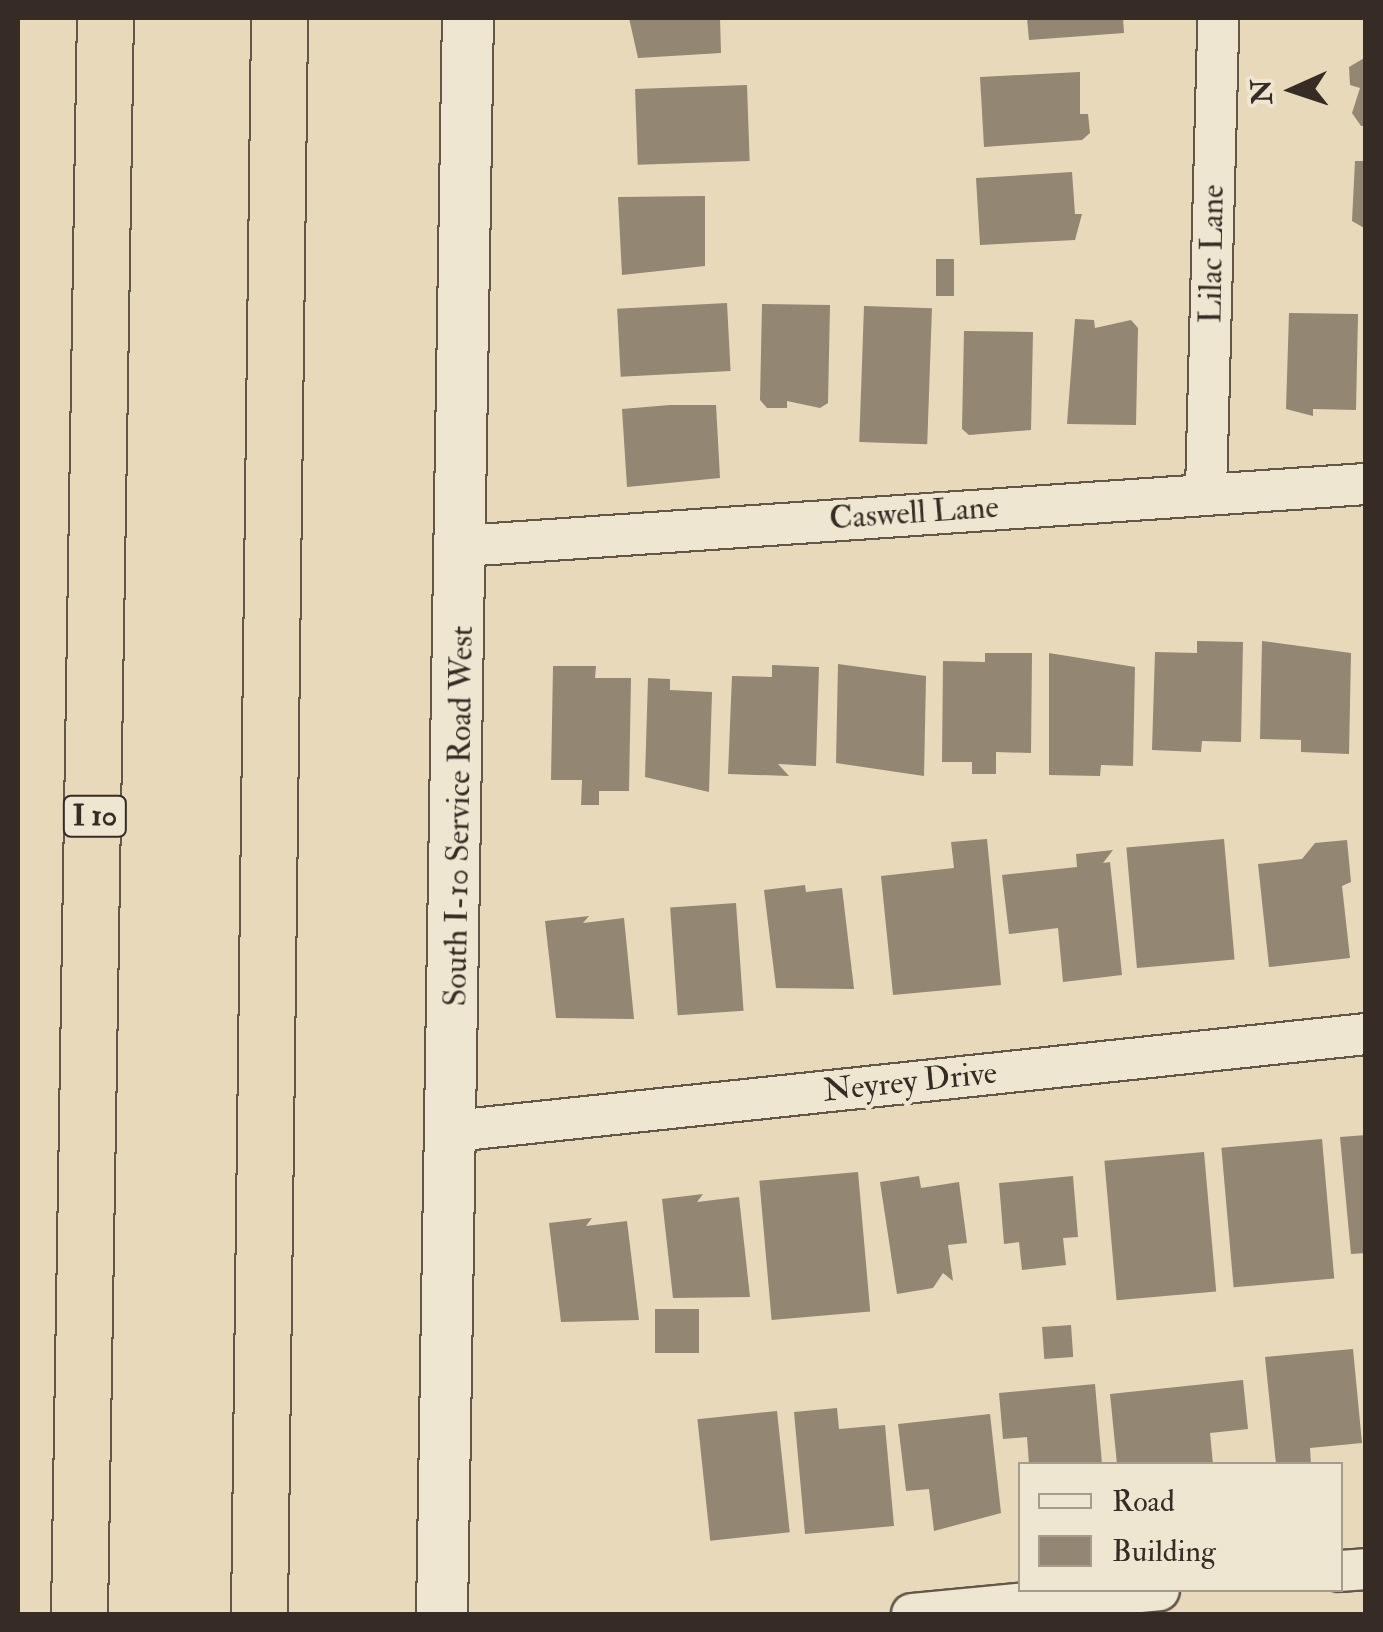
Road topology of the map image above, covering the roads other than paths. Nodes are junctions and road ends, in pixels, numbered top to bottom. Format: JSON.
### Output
{"nodes":[{"id":1,"x":105,"y":18,"type":"edge"},
{"id":2,"x":279,"y":18,"type":"edge"},
{"id":3,"x":468,"y":18,"type":"edge"},
{"id":4,"x":1218,"y":18,"type":"edge"},
{"id":5,"x":1366,"y":484,"type":"edge"},
{"id":6,"x":1206,"y":491,"type":"junction"},
{"id":7,"x":463,"y":546,"type":"junction"},
{"id":8,"x":1366,"y":1034,"type":"edge"},
{"id":9,"x":454,"y":1131,"type":"junction"},
{"id":10,"x":1139,"y":1592,"type":"edge"},
{"id":11,"x":78,"y":1614,"type":"edge"},
{"id":12,"x":259,"y":1614,"type":"edge"},
{"id":13,"x":442,"y":1614,"type":"edge"},
{"id":14,"x":912,"y":1614,"type":"edge"}],
"edges":[{"from":1,"to":11,"type":"highway","number":"I 10"},
{"from":2,"to":12,"type":"highway"},
{"from":3,"to":7,"type":"street","name":"South I-10 Service Road West"},
{"from":4,"to":6,"type":"street","name":"Lilac Lane"},
{"from":5,"to":6,"type":"street","name":"Caswell Lane"},
{"from":6,"to":7,"type":"street","name":"Caswell Lane"},
{"from":7,"to":9,"type":"street","name":"South I-10 Service Road West"},
{"from":8,"to":9,"type":"street","name":"Neyrey Drive"},
{"from":9,"to":13,"type":"street","name":"South I-10 Service Road West"},
{"from":10,"to":14,"type":"street"}]}
